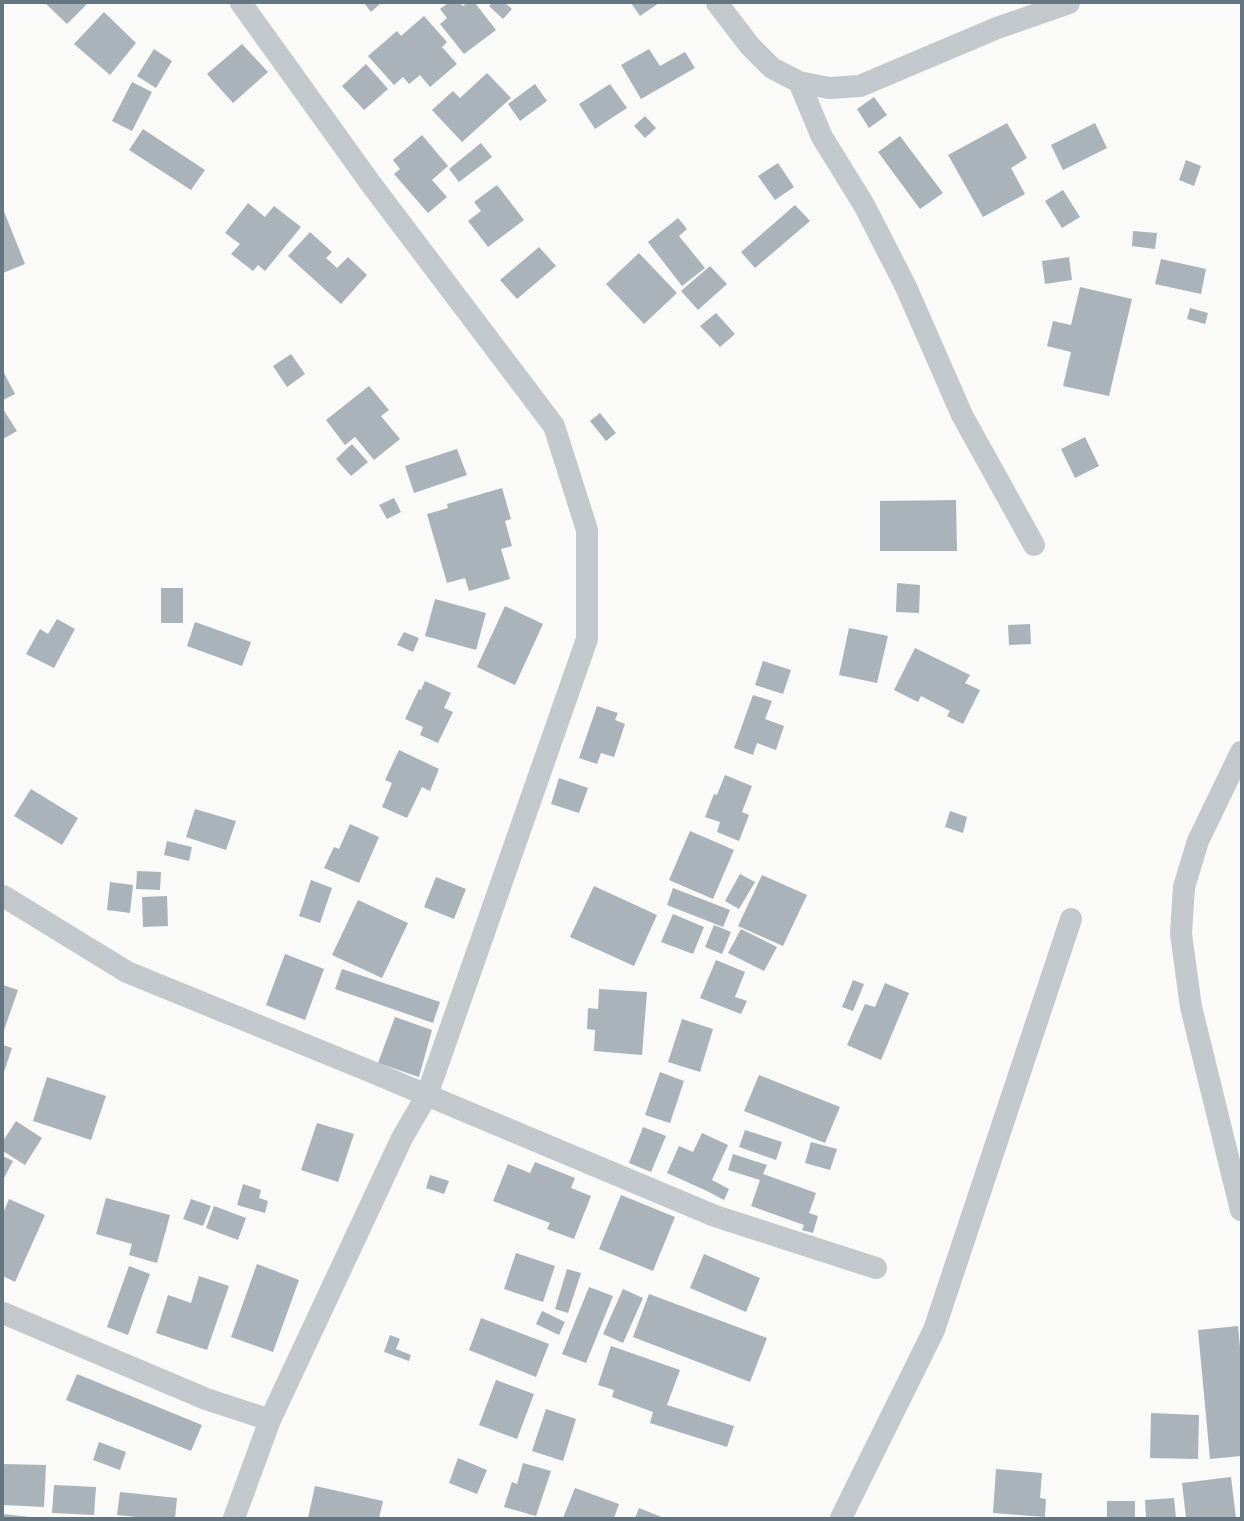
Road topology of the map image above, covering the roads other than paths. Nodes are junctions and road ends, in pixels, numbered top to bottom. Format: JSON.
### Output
{"nodes":[{"id":1,"x":241,"y":3,"type":"edge"},
{"id":2,"x":717,"y":3,"type":"edge"},
{"id":3,"x":1069,"y":3,"type":"edge"},
{"id":4,"x":799,"y":82,"type":"junction"},
{"id":5,"x":1034,"y":545,"type":"dead end"},
{"id":6,"x":1241,"y":752,"type":"edge"},
{"id":7,"x":3,"y":896,"type":"edge"},
{"id":8,"x":1071,"y":919,"type":"dead end"},
{"id":9,"x":427,"y":1095,"type":"junction"},
{"id":10,"x":1240,"y":1201,"type":"edge"},
{"id":11,"x":876,"y":1268,"type":"dead end"},
{"id":12,"x":3,"y":1313,"type":"edge"},
{"id":13,"x":270,"y":1420,"type":"junction"},
{"id":14,"x":234,"y":1518,"type":"edge"},
{"id":15,"x":841,"y":1518,"type":"edge"}],
"edges":[{"from":1,"to":9,"type":"street"},
{"from":2,"to":4,"type":"street"},
{"from":3,"to":4,"type":"street"},
{"from":4,"to":5,"type":"street"},
{"from":6,"to":10,"type":"street"},
{"from":7,"to":9,"type":"street"},
{"from":8,"to":15,"type":"street"},
{"from":9,"to":11,"type":"street"},
{"from":9,"to":13,"type":"street"},
{"from":12,"to":13,"type":"street"},
{"from":13,"to":14,"type":"street"}]}
